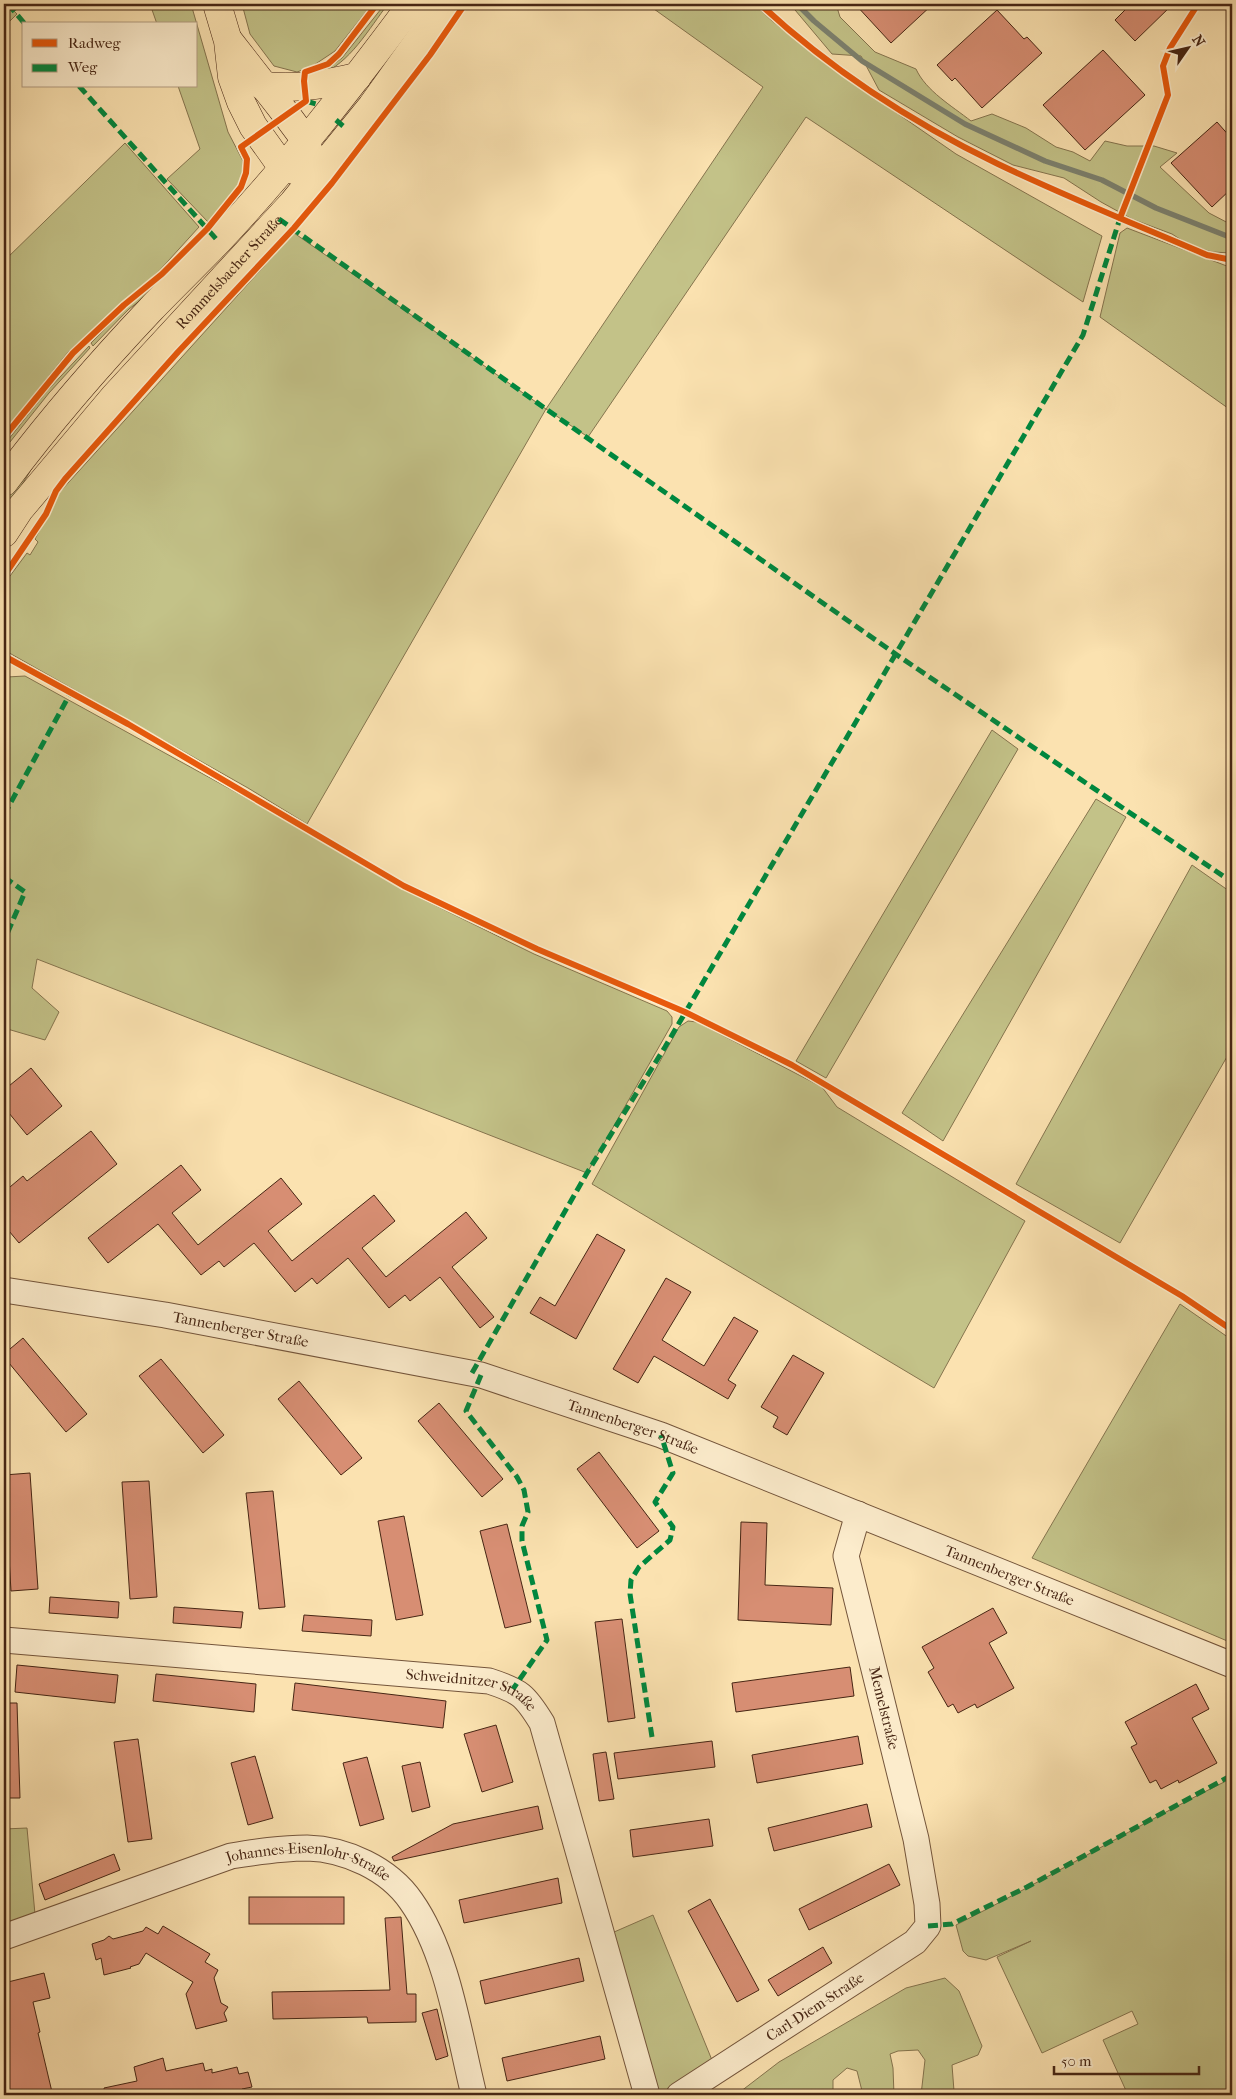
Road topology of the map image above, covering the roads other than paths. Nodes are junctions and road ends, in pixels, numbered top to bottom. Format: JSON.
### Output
{"nodes":[{"id":1,"x":217,"y":4,"type":"edge"},
{"id":2,"x":412,"y":4,"type":"edge"},
{"id":3,"x":445,"y":4,"type":"edge"},
{"id":4,"x":228,"y":41,"type":"junction"},
{"id":5,"x":357,"y":77,"type":"junction"},
{"id":6,"x":263,"y":86,"type":"junction"},
{"id":7,"x":306,"y":141,"type":"junction"},
{"id":8,"x":283,"y":168,"type":"junction"},
{"id":9,"x":316,"y":175,"type":"junction"},
{"id":10,"x":4,"y":482,"type":"edge"},
{"id":11,"x":4,"y":533,"type":"edge"},
{"id":12,"x":4,"y":1290,"type":"edge"},
{"id":13,"x":858,"y":1514,"type":"junction"},
{"id":14,"x":4,"y":1640,"type":"edge"},
{"id":15,"x":1232,"y":1665,"type":"edge"},
{"id":16,"x":927,"y":1904,"type":"joint"},
{"id":17,"x":4,"y":1937,"type":"edge"},
{"id":18,"x":474,"y":2095,"type":"edge"},
{"id":19,"x":646,"y":2095,"type":"edge"},
{"id":20,"x":679,"y":2095,"type":"edge"}],
"edges":[{"from":1,"to":4,"type":"main road"},
{"from":2,"to":5,"type":"main road","name":"Rommelsbacher Straße"},
{"from":3,"to":9,"type":"main road","name":"Rommelsbacher Straße"},
{"from":4,"to":6,"type":"main road"},
{"from":4,"to":8,"type":"main road"},
{"from":5,"to":6,"type":"main road"},
{"from":5,"to":7,"type":"main road","name":"Rommelsbacher Straße"},
{"from":6,"to":7,"type":"main road"},
{"from":7,"to":8,"type":"main road","name":"Rommelsbacher Straße"},
{"from":7,"to":9,"type":"main road"},
{"from":8,"to":9,"type":"main road"},
{"from":8,"to":10,"type":"main road","name":"Rommelsbacher Straße"},
{"from":9,"to":11,"type":"main road","name":"Rommelsbacher Straße"},
{"from":12,"to":13,"type":"street","name":"Tannenberger Straße"},
{"from":13,"to":15,"type":"street","name":"Tannenberger Straße"},
{"from":13,"to":16,"type":"street","name":"Memelstraße"},
{"from":14,"to":19,"type":"street","name":"Schweidnitzer Straße"},
{"from":16,"to":20,"type":"street","name":"Carl-Diem-Straße"},
{"from":17,"to":18,"type":"street","name":"Johannes-Eisenlohr-Straße"}]}
